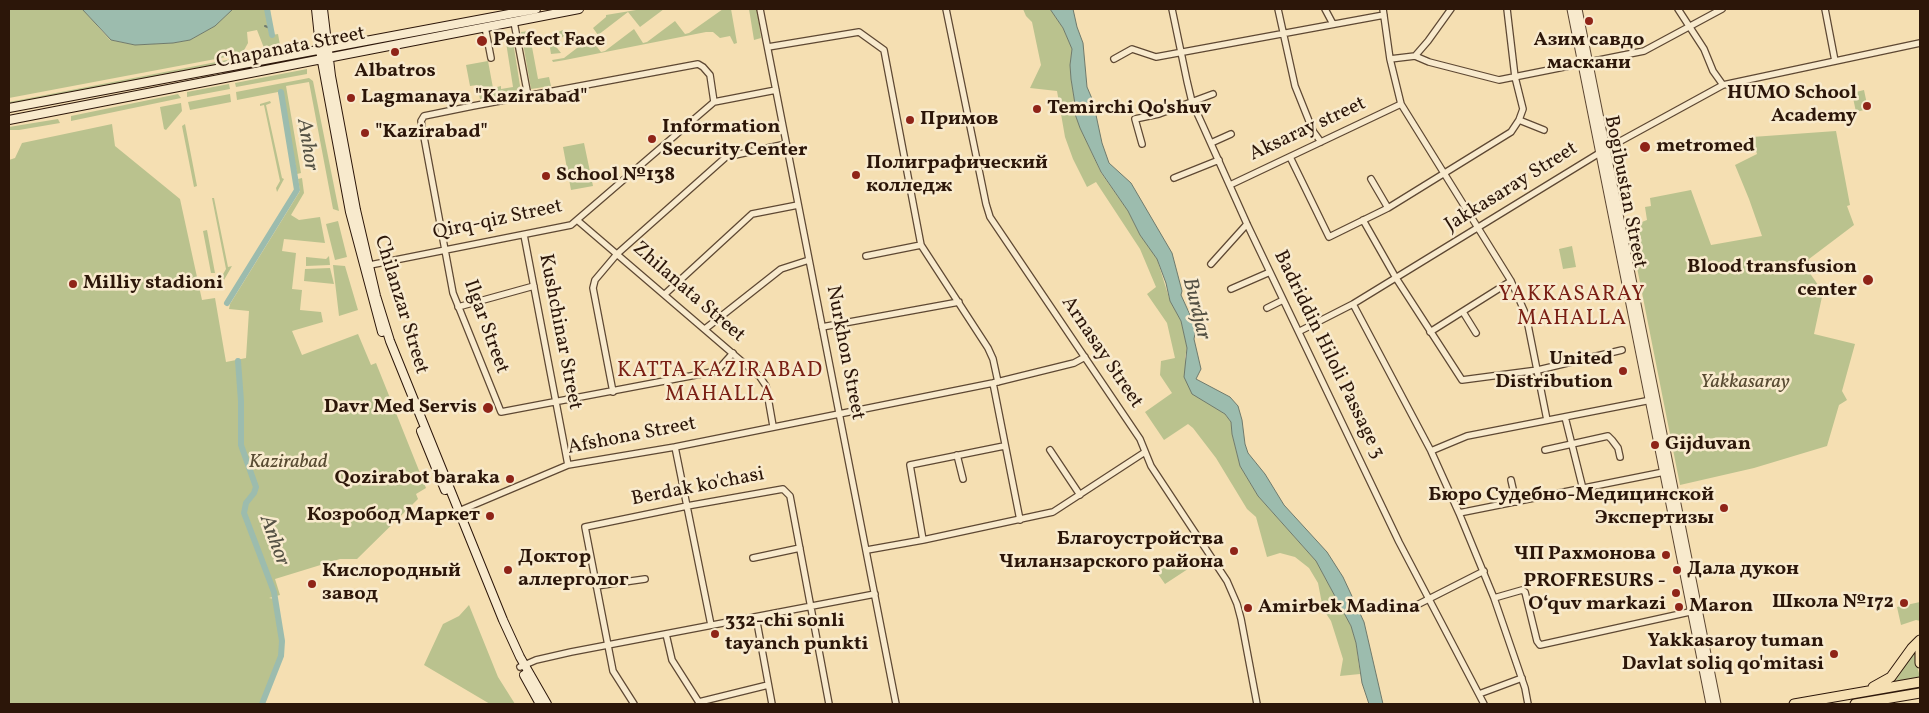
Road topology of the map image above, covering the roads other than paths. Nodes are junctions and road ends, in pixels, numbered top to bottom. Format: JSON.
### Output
{"nodes":[{"id":1,"x":316,"y":9,"type":"edge"},
{"id":2,"x":323,"y":9,"type":"edge"},
{"id":3,"x":536,"y":9,"type":"edge"},
{"id":4,"x":579,"y":9,"type":"edge"},
{"id":5,"x":760,"y":9,"type":"edge"},
{"id":6,"x":946,"y":9,"type":"edge"},
{"id":7,"x":1172,"y":9,"type":"edge"},
{"id":8,"x":1278,"y":9,"type":"edge"},
{"id":9,"x":1325,"y":9,"type":"edge"},
{"id":10,"x":1451,"y":9,"type":"edge"},
{"id":11,"x":1506,"y":9,"type":"edge"},
{"id":12,"x":1571,"y":9,"type":"edge"},
{"id":13,"x":1578,"y":9,"type":"edge"},
{"id":14,"x":1678,"y":9,"type":"edge"},
{"id":15,"x":1722,"y":9,"type":"edge"},
{"id":16,"x":1825,"y":9,"type":"edge"},
{"id":17,"x":1383,"y":12,"type":"edge"},
{"id":18,"x":513,"y":17,"type":"junction"},
{"id":19,"x":484,"y":23,"type":"junction"},
{"id":20,"x":1333,"y":24,"type":"junction"},
{"id":21,"x":1690,"y":27,"type":"junction"},
{"id":22,"x":1283,"y":32,"type":"junction"},
{"id":23,"x":1920,"y":44,"type":"edge"},
{"id":24,"x":768,"y":47,"type":"junction"},
{"id":25,"x":324,"y":49,"type":"junction"},
{"id":26,"x":1180,"y":52,"type":"junction"},
{"id":27,"x":1415,"y":56,"type":"junction"},
{"id":28,"x":325,"y":58,"type":"junction"},
{"id":29,"x":491,"y":58,"type":"dead end"},
{"id":30,"x":1114,"y":59,"type":"dead end"},
{"id":31,"x":1390,"y":59,"type":"junction"},
{"id":32,"x":1835,"y":61,"type":"junction"},
{"id":33,"x":238,"y":64,"type":"junction"},
{"id":34,"x":1586,"y":64,"type":"junction"},
{"id":35,"x":240,"y":75,"type":"junction"},
{"id":36,"x":1515,"y":77,"type":"junction"},
{"id":37,"x":1723,"y":84,"type":"junction"},
{"id":38,"x":776,"y":90,"type":"junction"},
{"id":39,"x":1213,"y":94,"type":"dead end"},
{"id":40,"x":528,"y":96,"type":"junction"},
{"id":41,"x":714,"y":102,"type":"junction"},
{"id":42,"x":1192,"y":102,"type":"junction"},
{"id":43,"x":1401,"y":104,"type":"junction"},
{"id":44,"x":9,"y":108,"type":"edge"},
{"id":45,"x":9,"y":120,"type":"edge"},
{"id":46,"x":1519,"y":120,"type":"junction"},
{"id":47,"x":1544,"y":130,"type":"dead end"},
{"id":48,"x":1231,"y":134,"type":"dead end"},
{"id":49,"x":1320,"y":142,"type":"junction"},
{"id":50,"x":1211,"y":143,"type":"junction"},
{"id":51,"x":786,"y":144,"type":"junction"},
{"id":52,"x":1142,"y":144,"type":"dead end"},
{"id":53,"x":1603,"y":152,"type":"junction"},
{"id":54,"x":1290,"y":158,"type":"junction"},
{"id":55,"x":1219,"y":160,"type":"junction"},
{"id":56,"x":1443,"y":174,"type":"junction"},
{"id":57,"x":1174,"y":178,"type":"dead end"},
{"id":58,"x":1371,"y":180,"type":"dead end"},
{"id":59,"x":1230,"y":185,"type":"junction"},
{"id":60,"x":798,"y":205,"type":"junction"},
{"id":61,"x":1388,"y":208,"type":"junction"},
{"id":62,"x":577,"y":220,"type":"junction"},
{"id":63,"x":1364,"y":220,"type":"junction"},
{"id":64,"x":1247,"y":224,"type":"junction"},
{"id":65,"x":1478,"y":229,"type":"junction"},
{"id":66,"x":524,"y":235,"type":"junction"},
{"id":67,"x":922,"y":245,"type":"junction"},
{"id":68,"x":444,"y":250,"type":"junction"},
{"id":69,"x":617,"y":254,"type":"junction"},
{"id":70,"x":866,"y":256,"type":"dead end"},
{"id":71,"x":809,"y":260,"type":"junction"},
{"id":72,"x":1211,"y":264,"type":"dead end"},
{"id":73,"x":366,"y":266,"type":"junction"},
{"id":74,"x":1270,"y":272,"type":"junction"},
{"id":75,"x":1396,"y":278,"type":"junction"},
{"id":76,"x":1511,"y":281,"type":"junction"},
{"id":77,"x":534,"y":286,"type":"junction"},
{"id":78,"x":1231,"y":289,"type":"dead end"},
{"id":79,"x":665,"y":294,"type":"junction"},
{"id":80,"x":1283,"y":300,"type":"junction"},
{"id":81,"x":959,"y":302,"type":"junction"},
{"id":82,"x":1353,"y":304,"type":"junction"},
{"id":83,"x":458,"y":307,"type":"junction"},
{"id":84,"x":1267,"y":308,"type":"dead end"},
{"id":85,"x":1463,"y":312,"type":"junction"},
{"id":86,"x":822,"y":328,"type":"junction"},
{"id":87,"x":705,"y":329,"type":"junction"},
{"id":88,"x":1300,"y":332,"type":"junction"},
{"id":89,"x":1430,"y":332,"type":"junction"},
{"id":90,"x":1476,"y":332,"type":"dead end"},
{"id":91,"x":1622,"y":350,"type":"dead end"},
{"id":92,"x":733,"y":353,"type":"junction"},
{"id":93,"x":1085,"y":357,"type":"junction"},
{"id":94,"x":1538,"y":370,"type":"junction"},
{"id":95,"x":995,"y":382,"type":"junction"},
{"id":96,"x":613,"y":392,"type":"junction"},
{"id":97,"x":1653,"y":400,"type":"junction"},
{"id":98,"x":557,"y":403,"type":"junction"},
{"id":99,"x":840,"y":414,"type":"junction"},
{"id":100,"x":1565,"y":417,"type":"junction"},
{"id":101,"x":1547,"y":420,"type":"junction"},
{"id":102,"x":773,"y":426,"type":"junction"},
{"id":103,"x":1572,"y":443,"type":"junction"},
{"id":104,"x":1004,"y":446,"type":"junction"},
{"id":105,"x":675,"y":447,"type":"junction"},
{"id":106,"x":1050,"y":450,"type":"dead end"},
{"id":107,"x":1545,"y":450,"type":"dead end"},
{"id":108,"x":1431,"y":451,"type":"junction"},
{"id":109,"x":1144,"y":452,"type":"junction"},
{"id":110,"x":957,"y":455,"type":"junction"},
{"id":111,"x":1620,"y":457,"type":"dead end"},
{"id":112,"x":568,"y":465,"type":"junction"},
{"id":113,"x":1664,"y":472,"type":"junction"},
{"id":114,"x":963,"y":479,"type":"dead end"},
{"id":115,"x":1511,"y":480,"type":"dead end"},
{"id":116,"x":1582,"y":489,"type":"junction"},
{"id":117,"x":1080,"y":495,"type":"junction"},
{"id":118,"x":1516,"y":502,"type":"junction"},
{"id":119,"x":687,"y":506,"type":"junction"},
{"id":120,"x":456,"y":512,"type":"junction"},
{"id":121,"x":1459,"y":513,"type":"junction"},
{"id":122,"x":1020,"y":520,"type":"junction"},
{"id":123,"x":923,"y":540,"type":"junction"},
{"id":124,"x":800,"y":548,"type":"junction"},
{"id":125,"x":866,"y":550,"type":"junction"},
{"id":126,"x":753,"y":558,"type":"dead end"},
{"id":127,"x":1484,"y":571,"type":"junction"},
{"id":128,"x":645,"y":578,"type":"dead end"},
{"id":129,"x":596,"y":586,"type":"junction"},
{"id":130,"x":875,"y":594,"type":"junction"},
{"id":131,"x":1429,"y":597,"type":"junction"},
{"id":132,"x":1494,"y":598,"type":"junction"},
{"id":133,"x":810,"y":607,"type":"junction"},
{"id":134,"x":1407,"y":610,"type":"dead end"},
{"id":135,"x":1695,"y":611,"type":"junction"},
{"id":136,"x":756,"y":617,"type":"junction"},
{"id":137,"x":711,"y":625,"type":"junction"},
{"id":138,"x":666,"y":634,"type":"junction"},
{"id":139,"x":1920,"y":640,"type":"edge"},
{"id":140,"x":607,"y":646,"type":"junction"},
{"id":141,"x":1920,"y":652,"type":"edge"},
{"id":142,"x":1920,"y":663,"type":"edge"},
{"id":143,"x":522,"y":666,"type":"junction"},
{"id":144,"x":1522,"y":678,"type":"junction"},
{"id":145,"x":1920,"y":682,"type":"edge"},
{"id":146,"x":768,"y":685,"type":"junction"},
{"id":147,"x":1920,"y":693,"type":"edge"},
{"id":148,"x":1479,"y":694,"type":"junction"},
{"id":149,"x":1854,"y":694,"type":"junction"},
{"id":150,"x":700,"y":703,"type":"edge"},
{"id":151,"x":540,"y":704,"type":"edge"},
{"id":152,"x":547,"y":704,"type":"edge"},
{"id":153,"x":634,"y":704,"type":"edge"},
{"id":154,"x":772,"y":704,"type":"edge"},
{"id":155,"x":829,"y":704,"type":"edge"},
{"id":156,"x":896,"y":704,"type":"edge"},
{"id":157,"x":1257,"y":704,"type":"edge"},
{"id":158,"x":1484,"y":704,"type":"edge"},
{"id":159,"x":1528,"y":704,"type":"edge"},
{"id":160,"x":1710,"y":704,"type":"edge"},
{"id":161,"x":1717,"y":704,"type":"edge"},
{"id":162,"x":1794,"y":704,"type":"edge"},
{"id":163,"x":1855,"y":704,"type":"edge"}],
"edges":[{"from":1,"to":25,"type":"main road","name":"Chilanzar Street"},
{"from":2,"to":25,"type":"main road","name":"Chilanzar Street"},
{"from":3,"to":18,"type":"main road","name":"Chapanata Street"},
{"from":4,"to":18,"type":"main road","name":"Chapanata Street"},
{"from":5,"to":24,"type":"street","name":"Nurkhon Street"},
{"from":6,"to":93,"type":"street","name":"Arnasay Street"},
{"from":7,"to":26,"type":"street","name":"Badriddin Hiloli Passage 3"},
{"from":8,"to":22,"type":"street"},
{"from":9,"to":20,"type":"street"},
{"from":10,"to":27,"type":"street"},
{"from":11,"to":36,"type":"street"},
{"from":12,"to":34,"type":"street","name":"Bogibustan Street"},
{"from":13,"to":34,"type":"street","name":"Bogibustan Street"},
{"from":14,"to":21,"type":"street"},
{"from":15,"to":21,"type":"street"},
{"from":16,"to":32,"type":"street"},
{"from":17,"to":20,"type":"street"},
{"from":17,"to":31,"type":"street"},
{"from":18,"to":19,"type":"main road","name":"Chapanata Street"},
{"from":18,"to":40,"type":"street"},
{"from":19,"to":25,"type":"main road","name":"Chapanata Street"},
{"from":19,"to":28,"type":"main road","name":"Chapanata Street"},
{"from":19,"to":29,"type":"street"},
{"from":20,"to":22,"type":"street"},
{"from":21,"to":34,"type":"street"},
{"from":21,"to":37,"type":"street"},
{"from":22,"to":26,"type":"street"},
{"from":22,"to":49,"type":"street"},
{"from":23,"to":32,"type":"street","name":"Jakkasaray Street"},
{"from":24,"to":38,"type":"street","name":"Nurkhon Street"},
{"from":24,"to":67,"type":"street"},
{"from":25,"to":28,"type":"main road","name":"Chilanzar Street"},
{"from":25,"to":33,"type":"main road","name":"Chapanata Street"},
{"from":26,"to":30,"type":"street"},
{"from":26,"to":42,"type":"street","name":"Badriddin Hiloli Passage 3"},
{"from":27,"to":31,"type":"street"},
{"from":27,"to":36,"type":"street"},
{"from":28,"to":35,"type":"main road","name":"Chapanata Street"},
{"from":28,"to":73,"type":"main road","name":"Chilanzar Street"},
{"from":31,"to":43,"type":"street"},
{"from":32,"to":37,"type":"street","name":"Jakkasaray Street"},
{"from":33,"to":35,"type":"main road"},
{"from":33,"to":44,"type":"main road","name":"Chapanata Street"},
{"from":34,"to":36,"type":"street"},
{"from":34,"to":53,"type":"street","name":"Bogibustan Street"},
{"from":35,"to":45,"type":"main road","name":"Chapanata Street"},
{"from":36,"to":46,"type":"street"},
{"from":37,"to":53,"type":"street","name":"Jakkasaray Street"},
{"from":38,"to":41,"type":"street","name":"Qirq-qiz Street"},
{"from":38,"to":51,"type":"street","name":"Nurkhon Street"},
{"from":39,"to":42,"type":"street"},
{"from":40,"to":41,"type":"street"},
{"from":40,"to":68,"type":"street","name":"Ilgar Street"},
{"from":41,"to":62,"type":"street","name":"Qirq-qiz Street"},
{"from":42,"to":50,"type":"street","name":"Badriddin Hiloli Passage 3"},
{"from":42,"to":52,"type":"street"},
{"from":43,"to":49,"type":"street","name":"Aksaray street"},
{"from":43,"to":56,"type":"street"},
{"from":46,"to":47,"type":"street"},
{"from":46,"to":56,"type":"street"},
{"from":48,"to":50,"type":"street"},
{"from":49,"to":54,"type":"street","name":"Aksaray street"},
{"from":50,"to":55,"type":"street","name":"Badriddin Hiloli Passage 3"},
{"from":51,"to":60,"type":"street","name":"Nurkhon Street"},
{"from":51,"to":69,"type":"street"},
{"from":53,"to":65,"type":"street","name":"Jakkasaray Street"},
{"from":53,"to":97,"type":"street","name":"Bogibustan Street"},
{"from":54,"to":59,"type":"street","name":"Aksaray street"},
{"from":54,"to":63,"type":"street"},
{"from":55,"to":57,"type":"street"},
{"from":55,"to":59,"type":"street","name":"Badriddin Hiloli Passage 3"},
{"from":56,"to":61,"type":"street"},
{"from":56,"to":65,"type":"street"},
{"from":58,"to":61,"type":"street"},
{"from":59,"to":64,"type":"street","name":"Badriddin Hiloli Passage 3"},
{"from":60,"to":71,"type":"street","name":"Nurkhon Street"},
{"from":60,"to":79,"type":"street"},
{"from":61,"to":63,"type":"street"},
{"from":62,"to":66,"type":"street","name":"Qirq-qiz Street"},
{"from":62,"to":69,"type":"street","name":"Zhilаnata Street"},
{"from":63,"to":75,"type":"street"},
{"from":64,"to":72,"type":"street"},
{"from":64,"to":74,"type":"street","name":"Badriddin Hiloli Passage 3"},
{"from":65,"to":75,"type":"street","name":"Jakkasaray Street"},
{"from":65,"to":76,"type":"street"},
{"from":66,"to":68,"type":"street","name":"Qirq-qiz Street"},
{"from":66,"to":77,"type":"street","name":"Kushchinar Street"},
{"from":67,"to":70,"type":"street"},
{"from":67,"to":81,"type":"street"},
{"from":68,"to":73,"type":"street","name":"Qirq-qiz Street"},
{"from":68,"to":83,"type":"street","name":"Ilgar Street"},
{"from":69,"to":79,"type":"street","name":"Zhilаnata Street"},
{"from":69,"to":96,"type":"street"},
{"from":71,"to":86,"type":"street","name":"Nurkhon Street"},
{"from":71,"to":87,"type":"street"},
{"from":73,"to":120,"type":"main road","name":"Chilanzar Street"},
{"from":74,"to":78,"type":"street"},
{"from":74,"to":80,"type":"street","name":"Badriddin Hiloli Passage 3"},
{"from":75,"to":82,"type":"street","name":"Jakkasaray Street"},
{"from":75,"to":89,"type":"street"},
{"from":76,"to":85,"type":"street"},
{"from":76,"to":94,"type":"street"},
{"from":77,"to":83,"type":"street"},
{"from":77,"to":98,"type":"street","name":"Kushchinar Street"},
{"from":79,"to":87,"type":"street","name":"Zhilаnata Street"},
{"from":80,"to":84,"type":"street"},
{"from":80,"to":88,"type":"street","name":"Badriddin Hiloli Passage 3"},
{"from":81,"to":86,"type":"street"},
{"from":81,"to":95,"type":"street"},
{"from":82,"to":88,"type":"street","name":"Jakkasaray Street"},
{"from":82,"to":108,"type":"street"},
{"from":83,"to":98,"type":"street","name":"Ilgar Street"},
{"from":85,"to":89,"type":"street"},
{"from":85,"to":90,"type":"street"},
{"from":86,"to":99,"type":"street","name":"Nurkhon Street"},
{"from":87,"to":92,"type":"street","name":"Zhilаnata Street"},
{"from":88,"to":131,"type":"street","name":"Badriddin Hiloli Passage 3"},
{"from":89,"to":94,"type":"street"},
{"from":91,"to":94,"type":"street"},
{"from":92,"to":96,"type":"street","name":"Ilgar Street"},
{"from":92,"to":102,"type":"street","name":"Zhilаnata Street"},
{"from":93,"to":95,"type":"street","name":"Afshona Street"},
{"from":93,"to":109,"type":"street","name":"Arnasay Street"},
{"from":94,"to":101,"type":"street"},
{"from":95,"to":99,"type":"street","name":"Afshona Street"},
{"from":95,"to":104,"type":"street"},
{"from":96,"to":98,"type":"street","name":"Ilgar Street"},
{"from":97,"to":100,"type":"street"},
{"from":97,"to":113,"type":"street","name":"Bogibustan Street"},
{"from":97,"to":135,"type":"street","name":"Bogibustan Street"},
{"from":98,"to":112,"type":"street","name":"Kushchinar Street"},
{"from":99,"to":102,"type":"street","name":"Afshona Street"},
{"from":99,"to":125,"type":"street","name":"Nurkhon Street"},
{"from":100,"to":101,"type":"street"},
{"from":100,"to":103,"type":"street"},
{"from":101,"to":108,"type":"street"},
{"from":102,"to":105,"type":"street","name":"Afshona Street"},
{"from":103,"to":107,"type":"street"},
{"from":103,"to":111,"type":"street"},
{"from":103,"to":116,"type":"street"},
{"from":104,"to":110,"type":"street"},
{"from":104,"to":122,"type":"street"},
{"from":105,"to":112,"type":"street","name":"Afshona Street"},
{"from":105,"to":119,"type":"street"},
{"from":106,"to":117,"type":"street"},
{"from":108,"to":121,"type":"street"},
{"from":109,"to":117,"type":"street"},
{"from":109,"to":157,"type":"street","name":"Arnasay Street"},
{"from":110,"to":114,"type":"street"},
{"from":110,"to":123,"type":"street"},
{"from":112,"to":120,"type":"street","name":"Afshona Street"},
{"from":113,"to":116,"type":"street"},
{"from":113,"to":135,"type":"street","name":"Bogibustan Street"},
{"from":115,"to":118,"type":"street"},
{"from":116,"to":118,"type":"street"},
{"from":117,"to":122,"type":"street"},
{"from":118,"to":121,"type":"street"},
{"from":119,"to":124,"type":"street","name":"Berdak ko'chasi"},
{"from":119,"to":129,"type":"street","name":"Berdak ko'chasi"},
{"from":119,"to":137,"type":"street"},
{"from":120,"to":143,"type":"main road","name":"Chilanzar Street"},
{"from":121,"to":127,"type":"street"},
{"from":122,"to":123,"type":"street"},
{"from":123,"to":125,"type":"street"},
{"from":124,"to":126,"type":"street"},
{"from":124,"to":133,"type":"street","name":"Berdak ko'chasi"},
{"from":125,"to":130,"type":"street","name":"Nurkhon Street"},
{"from":127,"to":131,"type":"street"},
{"from":127,"to":132,"type":"street"},
{"from":128,"to":129,"type":"street"},
{"from":129,"to":140,"type":"street","name":"Berdak ko'chasi"},
{"from":130,"to":133,"type":"street"},
{"from":130,"to":156,"type":"street","name":"Nurkhon Street"},
{"from":131,"to":134,"type":"street"},
{"from":131,"to":148,"type":"street","name":"Badriddin Hiloli Passage 3"},
{"from":132,"to":135,"type":"street"},
{"from":132,"to":144,"type":"street"},
{"from":133,"to":136,"type":"street"},
{"from":133,"to":155,"type":"street","name":"Berdak ko'chasi"},
{"from":135,"to":160,"type":"street","name":"Bogibustan Street"},
{"from":135,"to":161,"type":"street","name":"Bogibustan Street"},
{"from":136,"to":137,"type":"street"},
{"from":136,"to":146,"type":"street"},
{"from":137,"to":138,"type":"street"},
{"from":138,"to":140,"type":"street"},
{"from":138,"to":150,"type":"street"},
{"from":139,"to":149,"type":"highway"},
{"from":140,"to":143,"type":"street"},
{"from":140,"to":153,"type":"street","name":"Berdak ko'chasi"},
{"from":141,"to":142,"type":"highway"},
{"from":143,"to":151,"type":"main road","name":"Chilanzar Street"},
{"from":143,"to":152,"type":"main road","name":"Chilanzar Street"},
{"from":144,"to":148,"type":"street"},
{"from":144,"to":159,"type":"street"},
{"from":145,"to":149,"type":"highway"},
{"from":146,"to":150,"type":"street"},
{"from":146,"to":154,"type":"street"},
{"from":147,"to":163,"type":"highway"},
{"from":148,"to":158,"type":"street","name":"Badriddin Hiloli Passage 3"},
{"from":149,"to":162,"type":"highway"}]}
